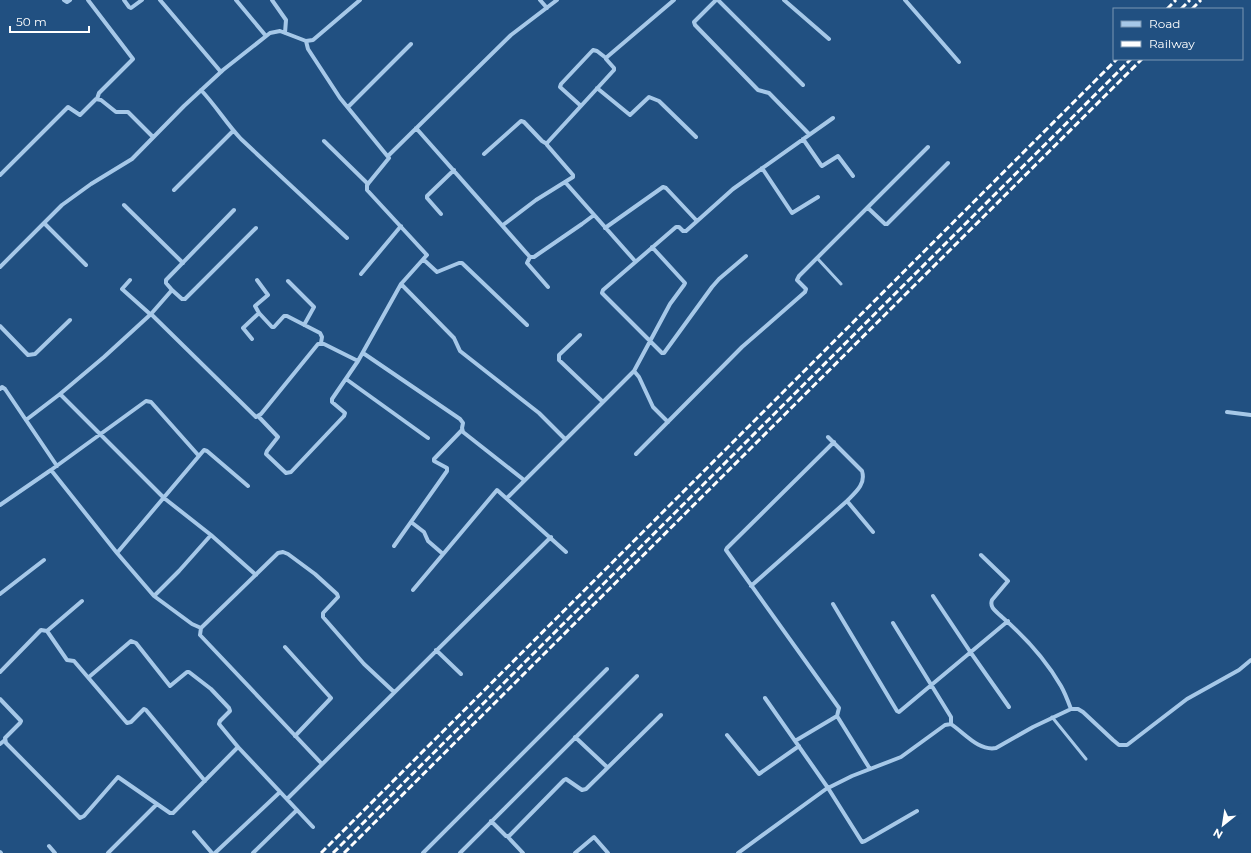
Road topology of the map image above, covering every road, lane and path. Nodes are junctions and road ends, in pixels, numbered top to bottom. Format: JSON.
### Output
{"nodes":[{"id":1,"x":64,"y":0,"type":"edge"},
{"id":2,"x":70,"y":0,"type":"edge"},
{"id":3,"x":88,"y":0,"type":"edge"},
{"id":4,"x":124,"y":0,"type":"edge"},
{"id":5,"x":142,"y":0,"type":"edge"},
{"id":6,"x":160,"y":0,"type":"edge"},
{"id":7,"x":236,"y":0,"type":"edge"},
{"id":8,"x":272,"y":0,"type":"edge"},
{"id":9,"x":360,"y":0,"type":"edge"},
{"id":10,"x":540,"y":0,"type":"edge"},
{"id":11,"x":557,"y":0,"type":"edge"},
{"id":12,"x":674,"y":0,"type":"edge"},
{"id":13,"x":717,"y":0,"type":"edge"},
{"id":14,"x":784,"y":0,"type":"edge"},
{"id":15,"x":905,"y":0,"type":"edge"},
{"id":16,"x":547,"y":8,"type":"junction"},
{"id":17,"x":285,"y":34,"type":"junction"},
{"id":18,"x":266,"y":36,"type":"junction"},
{"id":19,"x":829,"y":40,"type":"dead end"},
{"id":20,"x":306,"y":41,"type":"junction"},
{"id":21,"x":411,"y":44,"type":"dead end"},
{"id":22,"x":606,"y":58,"type":"junction"},
{"id":23,"x":959,"y":62,"type":"dead end"},
{"id":24,"x":221,"y":72,"type":"junction"},
{"id":25,"x":802,"y":85,"type":"dead end"},
{"id":26,"x":597,"y":88,"type":"junction"},
{"id":27,"x":201,"y":90,"type":"junction"},
{"id":28,"x":97,"y":99,"type":"junction"},
{"id":29,"x":581,"y":106,"type":"junction"},
{"id":30,"x":348,"y":107,"type":"junction"},
{"id":31,"x":833,"y":118,"type":"dead end"},
{"id":32,"x":416,"y":128,"type":"junction"},
{"id":33,"x":233,"y":131,"type":"junction"},
{"id":34,"x":809,"y":134,"type":"junction"},
{"id":35,"x":153,"y":137,"type":"junction"},
{"id":36,"x":696,"y":137,"type":"dead end"},
{"id":37,"x":803,"y":139,"type":"junction"},
{"id":38,"x":324,"y":141,"type":"dead end"},
{"id":39,"x":546,"y":144,"type":"junction"},
{"id":40,"x":928,"y":147,"type":"dead end"},
{"id":41,"x":484,"y":154,"type":"dead end"},
{"id":42,"x":388,"y":156,"type":"junction"},
{"id":43,"x":948,"y":163,"type":"dead end"},
{"id":44,"x":762,"y":168,"type":"junction"},
{"id":45,"x":454,"y":170,"type":"junction"},
{"id":46,"x":0,"y":175,"type":"edge"},
{"id":47,"x":853,"y":176,"type":"dead end"},
{"id":48,"x":565,"y":182,"type":"junction"},
{"id":49,"x":368,"y":184,"type":"junction"},
{"id":50,"x":174,"y":190,"type":"dead end"},
{"id":51,"x":818,"y":197,"type":"dead end"},
{"id":52,"x":124,"y":205,"type":"dead end"},
{"id":53,"x":868,"y":208,"type":"junction"},
{"id":54,"x":234,"y":210,"type":"dead end"},
{"id":55,"x":441,"y":214,"type":"dead end"},
{"id":56,"x":594,"y":215,"type":"junction"},
{"id":57,"x":697,"y":221,"type":"junction"},
{"id":58,"x":44,"y":223,"type":"junction"},
{"id":59,"x":503,"y":225,"type":"junction"},
{"id":60,"x":400,"y":226,"type":"junction"},
{"id":61,"x":256,"y":228,"type":"dead end"},
{"id":62,"x":605,"y":228,"type":"junction"},
{"id":63,"x":347,"y":238,"type":"dead end"},
{"id":64,"x":652,"y":247,"type":"junction"},
{"id":65,"x":746,"y":256,"type":"dead end"},
{"id":66,"x":530,"y":257,"type":"junction"},
{"id":67,"x":817,"y":258,"type":"junction"},
{"id":68,"x":424,"y":260,"type":"junction"},
{"id":69,"x":635,"y":262,"type":"junction"},
{"id":70,"x":183,"y":264,"type":"junction"},
{"id":71,"x":86,"y":265,"type":"dead end"},
{"id":72,"x":0,"y":267,"type":"edge"},
{"id":73,"x":361,"y":274,"type":"dead end"},
{"id":74,"x":130,"y":280,"type":"dead end"},
{"id":75,"x":257,"y":280,"type":"dead end"},
{"id":76,"x":288,"y":281,"type":"dead end"},
{"id":77,"x":401,"y":284,"type":"junction"},
{"id":78,"x":841,"y":284,"type":"dead end"},
{"id":79,"x":548,"y":287,"type":"dead end"},
{"id":80,"x":172,"y":290,"type":"junction"},
{"id":81,"x":259,"y":313,"type":"junction"},
{"id":82,"x":151,"y":314,"type":"junction"},
{"id":83,"x":70,"y":320,"type":"dead end"},
{"id":84,"x":304,"y":325,"type":"junction"},
{"id":85,"x":527,"y":325,"type":"dead end"},
{"id":86,"x":0,"y":326,"type":"edge"},
{"id":87,"x":580,"y":335,"type":"dead end"},
{"id":88,"x":252,"y":339,"type":"dead end"},
{"id":89,"x":650,"y":342,"type":"junction"},
{"id":90,"x":321,"y":343,"type":"junction"},
{"id":91,"x":363,"y":353,"type":"junction"},
{"id":92,"x":358,"y":362,"type":"junction"},
{"id":93,"x":634,"y":371,"type":"junction"},
{"id":94,"x":346,"y":379,"type":"junction"},
{"id":95,"x":0,"y":389,"type":"edge"},
{"id":96,"x":60,"y":394,"type":"junction"},
{"id":97,"x":603,"y":402,"type":"junction"},
{"id":98,"x":1227,"y":412,"type":"dead end"},
{"id":99,"x":1251,"y":415,"type":"edge"},
{"id":100,"x":258,"y":416,"type":"junction"},
{"id":101,"x":26,"y":420,"type":"junction"},
{"id":102,"x":668,"y":422,"type":"junction"},
{"id":103,"x":462,"y":430,"type":"junction"},
{"id":104,"x":100,"y":434,"type":"junction"},
{"id":105,"x":828,"y":437,"type":"dead end"},
{"id":106,"x":428,"y":438,"type":"dead end"},
{"id":107,"x":565,"y":439,"type":"junction"},
{"id":108,"x":834,"y":442,"type":"junction"},
{"id":109,"x":636,"y":454,"type":"dead end"},
{"id":110,"x":199,"y":456,"type":"junction"},
{"id":111,"x":57,"y":466,"type":"junction"},
{"id":112,"x":51,"y":470,"type":"junction"},
{"id":113,"x":524,"y":480,"type":"junction"},
{"id":114,"x":248,"y":486,"type":"dead end"},
{"id":115,"x":164,"y":498,"type":"junction"},
{"id":116,"x":506,"y":498,"type":"junction"},
{"id":117,"x":847,"y":501,"type":"junction"},
{"id":118,"x":0,"y":505,"type":"edge"},
{"id":119,"x":411,"y":522,"type":"junction"},
{"id":120,"x":873,"y":532,"type":"dead end"},
{"id":121,"x":211,"y":536,"type":"junction"},
{"id":122,"x":551,"y":537,"type":"junction"},
{"id":123,"x":394,"y":546,"type":"dead end"},
{"id":124,"x":566,"y":552,"type":"dead end"},
{"id":125,"x":117,"y":553,"type":"junction"},
{"id":126,"x":443,"y":554,"type":"junction"},
{"id":127,"x":981,"y":555,"type":"dead end"},
{"id":128,"x":44,"y":560,"type":"dead end"},
{"id":129,"x":256,"y":575,"type":"junction"},
{"id":130,"x":751,"y":586,"type":"junction"},
{"id":131,"x":413,"y":590,"type":"dead end"},
{"id":132,"x":0,"y":594,"type":"edge"},
{"id":133,"x":154,"y":596,"type":"junction"},
{"id":134,"x":933,"y":596,"type":"dead end"},
{"id":135,"x":82,"y":601,"type":"dead end"},
{"id":136,"x":833,"y":604,"type":"dead end"},
{"id":137,"x":1008,"y":621,"type":"junction"},
{"id":138,"x":893,"y":623,"type":"dead end"},
{"id":139,"x":201,"y":628,"type":"junction"},
{"id":140,"x":47,"y":631,"type":"junction"},
{"id":141,"x":285,"y":647,"type":"dead end"},
{"id":142,"x":436,"y":650,"type":"junction"},
{"id":143,"x":970,"y":653,"type":"junction"},
{"id":144,"x":1251,"y":660,"type":"edge"},
{"id":145,"x":607,"y":669,"type":"dead end"},
{"id":146,"x":0,"y":672,"type":"edge"},
{"id":147,"x":461,"y":674,"type":"dead end"},
{"id":148,"x":636,"y":676,"type":"dead end"},
{"id":149,"x":89,"y":677,"type":"junction"},
{"id":150,"x":931,"y":686,"type":"junction"},
{"id":151,"x":394,"y":692,"type":"junction"},
{"id":152,"x":765,"y":698,"type":"dead end"},
{"id":153,"x":0,"y":699,"type":"edge"},
{"id":154,"x":1009,"y":707,"type":"dead end"},
{"id":155,"x":1071,"y":708,"type":"junction"},
{"id":156,"x":661,"y":715,"type":"dead end"},
{"id":157,"x":837,"y":716,"type":"junction"},
{"id":158,"x":1052,"y":717,"type":"junction"},
{"id":159,"x":951,"y":724,"type":"junction"},
{"id":160,"x":727,"y":735,"type":"dead end"},
{"id":161,"x":295,"y":736,"type":"junction"},
{"id":162,"x":575,"y":737,"type":"junction"},
{"id":163,"x":5,"y":740,"type":"junction"},
{"id":164,"x":795,"y":741,"type":"junction"},
{"id":165,"x":0,"y":744,"type":"edge"},
{"id":166,"x":799,"y":746,"type":"junction"},
{"id":167,"x":238,"y":747,"type":"junction"},
{"id":168,"x":1086,"y":759,"type":"dead end"},
{"id":169,"x":322,"y":764,"type":"junction"},
{"id":170,"x":607,"y":767,"type":"junction"},
{"id":171,"x":870,"y":769,"type":"junction"},
{"id":172,"x":205,"y":781,"type":"junction"},
{"id":173,"x":828,"y":788,"type":"junction"},
{"id":174,"x":280,"y":792,"type":"junction"},
{"id":175,"x":287,"y":800,"type":"junction"},
{"id":176,"x":157,"y":804,"type":"junction"},
{"id":177,"x":297,"y":810,"type":"junction"},
{"id":178,"x":917,"y":811,"type":"dead end"},
{"id":179,"x":491,"y":821,"type":"junction"},
{"id":180,"x":313,"y":827,"type":"dead end"},
{"id":181,"x":194,"y":832,"type":"dead end"},
{"id":182,"x":507,"y":836,"type":"junction"},
{"id":183,"x":49,"y":846,"type":"dead end"},
{"id":184,"x":741,"y":852,"type":"edge"},
{"id":185,"x":55,"y":853,"type":"edge"},
{"id":186,"x":108,"y":853,"type":"edge"},
{"id":187,"x":212,"y":853,"type":"edge"},
{"id":188,"x":215,"y":853,"type":"edge"},
{"id":189,"x":252,"y":853,"type":"edge"},
{"id":190,"x":423,"y":853,"type":"edge"},
{"id":191,"x":460,"y":853,"type":"edge"},
{"id":192,"x":523,"y":853,"type":"edge"},
{"id":193,"x":575,"y":853,"type":"edge"},
{"id":194,"x":608,"y":853,"type":"edge"}],
"edges":[{"from":1,"to":2,"type":"street"},
{"from":3,"to":28,"type":"street"},
{"from":4,"to":5,"type":"street"},
{"from":6,"to":24,"type":"street"},
{"from":7,"to":18,"type":"street"},
{"from":8,"to":17,"type":"street"},
{"from":9,"to":20,"type":"street"},
{"from":10,"to":16,"type":"street"},
{"from":11,"to":16,"type":"street"},
{"from":12,"to":22,"type":"street"},
{"from":13,"to":25,"type":"street"},
{"from":13,"to":34,"type":"street"},
{"from":14,"to":19,"type":"street"},
{"from":15,"to":23,"type":"street"},
{"from":16,"to":32,"type":"street"},
{"from":17,"to":18,"type":"street"},
{"from":17,"to":20,"type":"street"},
{"from":18,"to":24,"type":"street"},
{"from":20,"to":30,"type":"street"},
{"from":21,"to":30,"type":"street"},
{"from":22,"to":26,"type":"street"},
{"from":22,"to":29,"type":"street"},
{"from":24,"to":27,"type":"street"},
{"from":26,"to":29,"type":"street"},
{"from":26,"to":36,"type":"street"},
{"from":27,"to":33,"type":"street"},
{"from":27,"to":35,"type":"street"},
{"from":28,"to":35,"type":"street"},
{"from":28,"to":46,"type":"street"},
{"from":29,"to":39,"type":"street"},
{"from":30,"to":42,"type":"street"},
{"from":31,"to":34,"type":"street"},
{"from":32,"to":42,"type":"street"},
{"from":32,"to":45,"type":"street"},
{"from":33,"to":50,"type":"street"},
{"from":33,"to":63,"type":"street"},
{"from":34,"to":37,"type":"street"},
{"from":35,"to":58,"type":"street"},
{"from":37,"to":44,"type":"street"},
{"from":37,"to":47,"type":"street"},
{"from":38,"to":49,"type":"street"},
{"from":39,"to":41,"type":"street"},
{"from":39,"to":48,"type":"street"},
{"from":40,"to":53,"type":"street"},
{"from":42,"to":49,"type":"street"},
{"from":43,"to":53,"type":"street"},
{"from":44,"to":51,"type":"street"},
{"from":44,"to":57,"type":"street"},
{"from":45,"to":55,"type":"street"},
{"from":45,"to":59,"type":"street"},
{"from":48,"to":56,"type":"street"},
{"from":48,"to":59,"type":"street"},
{"from":49,"to":60,"type":"street"},
{"from":52,"to":70,"type":"street"},
{"from":53,"to":67,"type":"street"},
{"from":54,"to":70,"type":"street"},
{"from":56,"to":62,"type":"street"},
{"from":56,"to":66,"type":"street"},
{"from":57,"to":62,"type":"street"},
{"from":57,"to":64,"type":"street"},
{"from":58,"to":71,"type":"street"},
{"from":58,"to":72,"type":"street"},
{"from":59,"to":66,"type":"street"},
{"from":60,"to":68,"type":"street"},
{"from":60,"to":73,"type":"street"},
{"from":61,"to":80,"type":"street"},
{"from":62,"to":69,"type":"street"},
{"from":64,"to":69,"type":"street"},
{"from":64,"to":89,"type":"street"},
{"from":65,"to":89,"type":"street"},
{"from":66,"to":79,"type":"street"},
{"from":67,"to":78,"type":"lane"},
{"from":67,"to":102,"type":"street"},
{"from":68,"to":77,"type":"street"},
{"from":68,"to":85,"type":"street"},
{"from":69,"to":89,"type":"street"},
{"from":70,"to":80,"type":"street"},
{"from":74,"to":82,"type":"street"},
{"from":75,"to":81,"type":"street"},
{"from":76,"to":84,"type":"street"},
{"from":77,"to":91,"type":"street"},
{"from":77,"to":107,"type":"street"},
{"from":80,"to":82,"type":"street"},
{"from":81,"to":84,"type":"street"},
{"from":81,"to":88,"type":"street"},
{"from":82,"to":96,"type":"street"},
{"from":82,"to":100,"type":"street"},
{"from":83,"to":86,"type":"street"},
{"from":84,"to":90,"type":"street"},
{"from":87,"to":97,"type":"street"},
{"from":89,"to":93,"type":"street"},
{"from":90,"to":92,"type":"street"},
{"from":90,"to":100,"type":"street"},
{"from":91,"to":92,"type":"street"},
{"from":91,"to":103,"type":"street"},
{"from":92,"to":94,"type":"street"},
{"from":93,"to":97,"type":"street"},
{"from":93,"to":102,"type":"street"},
{"from":94,"to":100,"type":"street"},
{"from":94,"to":106,"type":"street"},
{"from":95,"to":101,"type":"street"},
{"from":96,"to":101,"type":"street"},
{"from":96,"to":104,"type":"street"},
{"from":97,"to":107,"type":"street"},
{"from":98,"to":99,"type":"street"},
{"from":101,"to":111,"type":"street"},
{"from":102,"to":109,"type":"street"},
{"from":103,"to":113,"type":"street"},
{"from":103,"to":119,"type":"street"},
{"from":104,"to":110,"type":"street"},
{"from":104,"to":111,"type":"street"},
{"from":104,"to":115,"type":"street"},
{"from":105,"to":108,"type":"street"},
{"from":107,"to":113,"type":"street"},
{"from":108,"to":117,"type":"street"},
{"from":108,"to":130,"type":"street"},
{"from":110,"to":114,"type":"street"},
{"from":110,"to":115,"type":"street"},
{"from":111,"to":112,"type":"street"},
{"from":112,"to":118,"type":"street"},
{"from":112,"to":125,"type":"street"},
{"from":113,"to":116,"type":"street"},
{"from":115,"to":121,"type":"street"},
{"from":115,"to":125,"type":"street"},
{"from":116,"to":122,"type":"street"},
{"from":116,"to":126,"type":"street"},
{"from":117,"to":120,"type":"street"},
{"from":117,"to":130,"type":"street"},
{"from":119,"to":123,"type":"street"},
{"from":119,"to":126,"type":"street"},
{"from":121,"to":129,"type":"street"},
{"from":121,"to":133,"type":"street"},
{"from":122,"to":124,"type":"street"},
{"from":122,"to":142,"type":"street"},
{"from":125,"to":133,"type":"street"},
{"from":126,"to":131,"type":"street"},
{"from":127,"to":137,"type":"street"},
{"from":128,"to":132,"type":"street"},
{"from":129,"to":139,"type":"street"},
{"from":129,"to":151,"type":"street"},
{"from":130,"to":157,"type":"street"},
{"from":133,"to":139,"type":"street"},
{"from":134,"to":143,"type":"street"},
{"from":135,"to":140,"type":"street"},
{"from":136,"to":150,"type":"street"},
{"from":137,"to":143,"type":"street"},
{"from":137,"to":155,"type":"street"},
{"from":138,"to":150,"type":"street"},
{"from":139,"to":161,"type":"street"},
{"from":140,"to":146,"type":"street"},
{"from":140,"to":149,"type":"street"},
{"from":141,"to":161,"type":"street"},
{"from":142,"to":147,"type":"street"},
{"from":142,"to":151,"type":"street"},
{"from":143,"to":150,"type":"street"},
{"from":143,"to":154,"type":"street"},
{"from":144,"to":155,"type":"street"},
{"from":145,"to":190,"type":"street"},
{"from":148,"to":162,"type":"street"},
{"from":149,"to":167,"type":"street"},
{"from":149,"to":172,"type":"street"},
{"from":150,"to":159,"type":"street"},
{"from":151,"to":169,"type":"street"},
{"from":152,"to":164,"type":"street"},
{"from":153,"to":163,"type":"street"},
{"from":155,"to":158,"type":"street"},
{"from":156,"to":170,"type":"street"},
{"from":157,"to":164,"type":"street"},
{"from":157,"to":171,"type":"street"},
{"from":158,"to":159,"type":"street"},
{"from":158,"to":168,"type":"lane"},
{"from":159,"to":171,"type":"street"},
{"from":160,"to":166,"type":"street"},
{"from":161,"to":169,"type":"street"},
{"from":162,"to":170,"type":"street"},
{"from":162,"to":179,"type":"street"},
{"from":163,"to":165,"type":"street"},
{"from":163,"to":176,"type":"street"},
{"from":164,"to":166,"type":"street"},
{"from":166,"to":173,"type":"street"},
{"from":167,"to":172,"type":"street"},
{"from":167,"to":174,"type":"street"},
{"from":169,"to":175,"type":"street"},
{"from":170,"to":182,"type":"street"},
{"from":171,"to":173,"type":"street"},
{"from":172,"to":176,"type":"street"},
{"from":173,"to":178,"type":"street"},
{"from":173,"to":184,"type":"street"},
{"from":174,"to":175,"type":"street"},
{"from":174,"to":188,"type":"street"},
{"from":175,"to":177,"type":"street"},
{"from":176,"to":186,"type":"street"},
{"from":177,"to":180,"type":"street"},
{"from":177,"to":189,"type":"street"},
{"from":179,"to":182,"type":"street"},
{"from":179,"to":191,"type":"street"},
{"from":181,"to":187,"type":"street"},
{"from":182,"to":192,"type":"street"},
{"from":183,"to":185,"type":"street"},
{"from":193,"to":194,"type":"street"}]}
